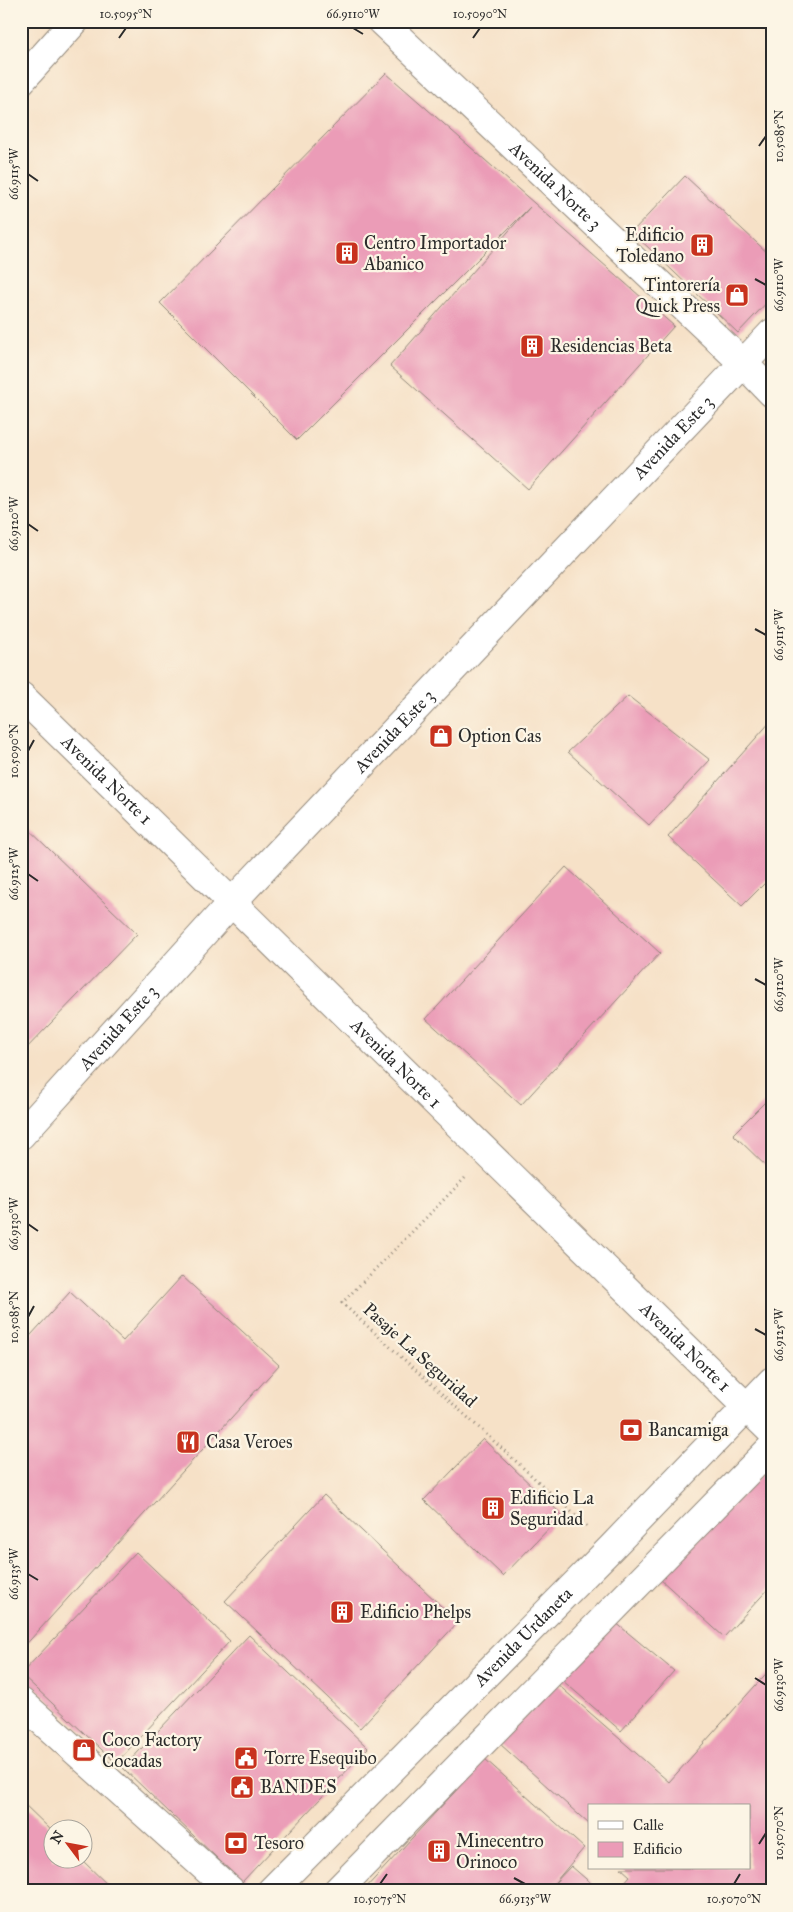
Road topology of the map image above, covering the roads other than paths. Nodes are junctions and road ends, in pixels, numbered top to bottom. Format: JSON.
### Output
{"nodes":[{"id":1,"x":75,"y":21,"type":"edge"},
{"id":2,"x":381,"y":21,"type":"edge"},
{"id":3,"x":21,"y":81,"type":"edge"},
{"id":4,"x":772,"y":333,"type":"edge"},
{"id":5,"x":744,"y":364,"type":"junction"},
{"id":6,"x":772,"y":393,"type":"edge"},
{"id":7,"x":21,"y":696,"type":"edge"},
{"id":8,"x":232,"y":902,"type":"junction"},
{"id":9,"x":21,"y":1134,"type":"edge"},
{"id":10,"x":772,"y":1381,"type":"edge"},
{"id":11,"x":746,"y":1408,"type":"junction"},
{"id":12,"x":772,"y":1432,"type":"edge"},
{"id":13,"x":772,"y":1447,"type":"edge"},
{"id":14,"x":21,"y":1702,"type":"edge"},
{"id":15,"x":230,"y":1891,"type":"edge"},
{"id":16,"x":271,"y":1891,"type":"edge"},
{"id":17,"x":337,"y":1891,"type":"edge"}],
"edges":[{"from":1,"to":3,"type":"street"},
{"from":2,"to":5,"type":"street","name":"Avenida Norte 3"},
{"from":4,"to":5,"type":"street","name":"Avenida Este 3"},
{"from":5,"to":6,"type":"street","name":"Avenida Norte 3"},
{"from":5,"to":8,"type":"street","name":"Avenida Este 3"},
{"from":7,"to":8,"type":"street","name":"Avenida Norte 1"},
{"from":8,"to":9,"type":"street","name":"Avenida Este 3"},
{"from":8,"to":11,"type":"street","name":"Avenida Norte 1"},
{"from":10,"to":11,"type":"street","name":"Avenida Urdaneta"},
{"from":11,"to":12,"type":"street","name":"Avenida Norte 1"},
{"from":11,"to":16,"type":"street","name":"Avenida Urdaneta"},
{"from":13,"to":17,"type":"street"},
{"from":14,"to":15,"type":"street"}]}
